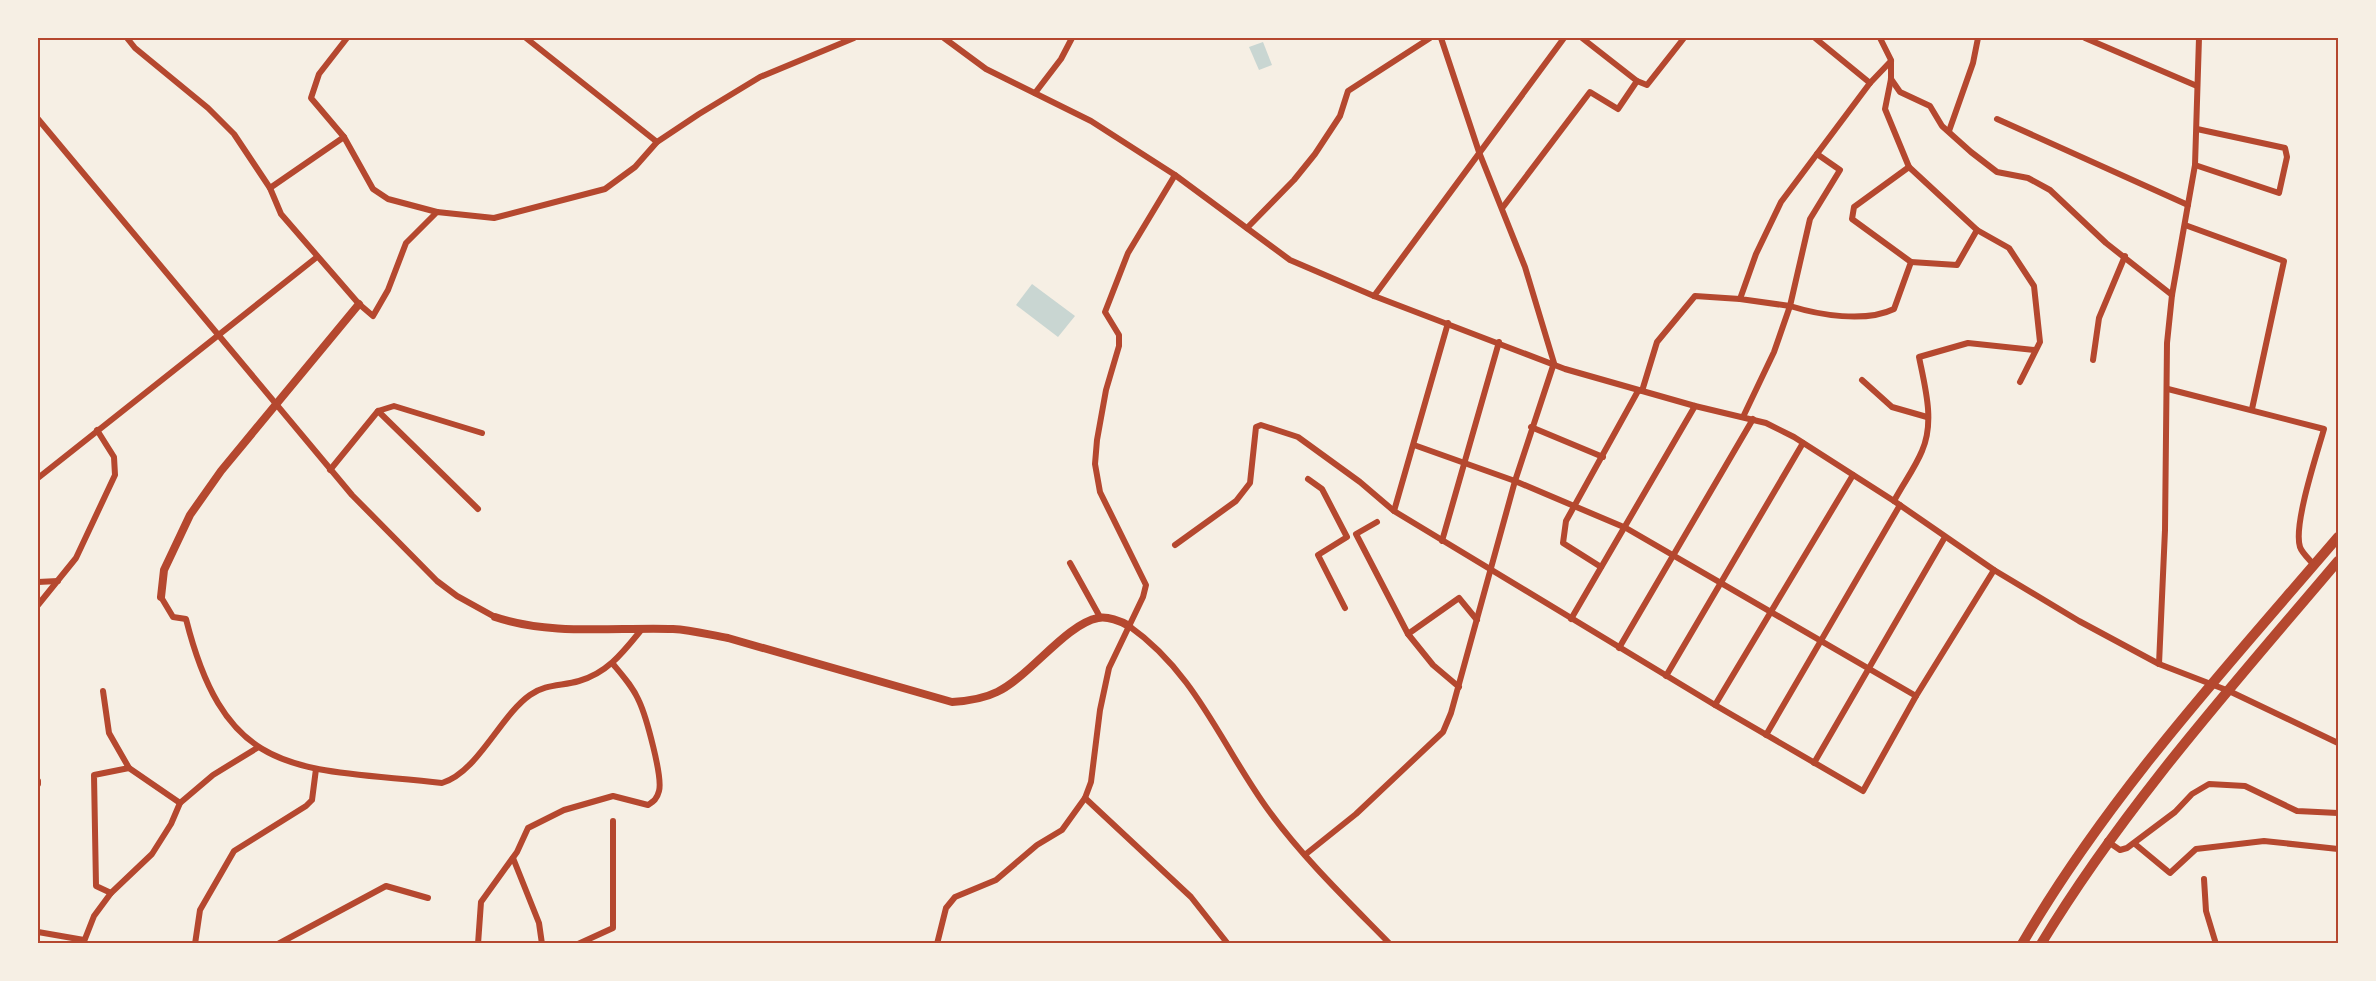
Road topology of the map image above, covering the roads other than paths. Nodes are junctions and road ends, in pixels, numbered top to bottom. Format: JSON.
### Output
{"nodes":[{"id":1,"x":127,"y":38,"type":"edge"},
{"id":2,"x":347,"y":38,"type":"edge"},
{"id":3,"x":526,"y":38,"type":"edge"},
{"id":4,"x":854,"y":38,"type":"edge"},
{"id":5,"x":944,"y":38,"type":"edge"},
{"id":6,"x":1072,"y":38,"type":"edge"},
{"id":7,"x":1430,"y":38,"type":"edge"},
{"id":8,"x":1441,"y":38,"type":"edge"},
{"id":9,"x":1564,"y":38,"type":"edge"},
{"id":10,"x":1582,"y":38,"type":"edge"},
{"id":11,"x":1684,"y":38,"type":"edge"},
{"id":12,"x":1815,"y":38,"type":"edge"},
{"id":13,"x":1880,"y":38,"type":"edge"},
{"id":14,"x":1978,"y":38,"type":"edge"},
{"id":15,"x":2085,"y":38,"type":"edge"},
{"id":16,"x":2199,"y":38,"type":"edge"},
{"id":17,"x":1891,"y":60,"type":"junction"},
{"id":18,"x":1891,"y":78,"type":"junction"},
{"id":19,"x":1637,"y":81,"type":"junction"},
{"id":20,"x":1870,"y":83,"type":"junction"},
{"id":21,"x":2197,"y":86,"type":"junction"},
{"id":22,"x":1035,"y":93,"type":"junction"},
{"id":23,"x":38,"y":119,"type":"edge"},
{"id":24,"x":1997,"y":119,"type":"dead end"},
{"id":25,"x":2197,"y":129,"type":"junction"},
{"id":26,"x":1949,"y":131,"type":"junction"},
{"id":27,"x":344,"y":137,"type":"junction"},
{"id":28,"x":657,"y":142,"type":"junction"},
{"id":29,"x":1479,"y":152,"type":"junction"},
{"id":30,"x":1817,"y":154,"type":"junction"},
{"id":31,"x":2195,"y":165,"type":"junction"},
{"id":32,"x":1909,"y":167,"type":"junction"},
{"id":33,"x":1175,"y":175,"type":"junction"},
{"id":34,"x":270,"y":188,"type":"junction"},
{"id":35,"x":2188,"y":206,"type":"junction"},
{"id":36,"x":1503,"y":207,"type":"junction"},
{"id":37,"x":436,"y":212,"type":"junction"},
{"id":38,"x":2184,"y":225,"type":"junction"},
{"id":39,"x":1246,"y":228,"type":"junction"},
{"id":40,"x":1977,"y":230,"type":"junction"},
{"id":41,"x":2125,"y":256,"type":"junction"},
{"id":42,"x":317,"y":257,"type":"junction"},
{"id":43,"x":1911,"y":262,"type":"junction"},
{"id":44,"x":2172,"y":295,"type":"junction"},
{"id":45,"x":1374,"y":296,"type":"junction"},
{"id":46,"x":1740,"y":299,"type":"junction"},
{"id":47,"x":359,"y":304,"type":"junction"},
{"id":48,"x":1790,"y":306,"type":"junction"},
{"id":49,"x":1448,"y":323,"type":"junction"},
{"id":50,"x":217,"y":336,"type":"junction"},
{"id":51,"x":1499,"y":342,"type":"junction"},
{"id":52,"x":2035,"y":350,"type":"junction"},
{"id":53,"x":2092,"y":360,"type":"dead end"},
{"id":54,"x":1554,"y":363,"type":"junction"},
{"id":55,"x":1862,"y":380,"type":"dead end"},
{"id":56,"x":2020,"y":382,"type":"dead end"},
{"id":57,"x":2168,"y":389,"type":"junction"},
{"id":58,"x":1640,"y":391,"type":"junction"},
{"id":59,"x":277,"y":404,"type":"junction"},
{"id":60,"x":1695,"y":406,"type":"junction"},
{"id":61,"x":2252,"y":410,"type":"junction"},
{"id":62,"x":378,"y":411,"type":"junction"},
{"id":63,"x":1743,"y":417,"type":"junction"},
{"id":64,"x":1927,"y":417,"type":"junction"},
{"id":65,"x":1753,"y":419,"type":"junction"},
{"id":66,"x":1531,"y":427,"type":"junction"},
{"id":67,"x":97,"y":430,"type":"junction"},
{"id":68,"x":482,"y":433,"type":"dead end"},
{"id":69,"x":1803,"y":443,"type":"junction"},
{"id":70,"x":1414,"y":445,"type":"junction"},
{"id":71,"x":1603,"y":457,"type":"junction"},
{"id":72,"x":1465,"y":462,"type":"junction"},
{"id":73,"x":330,"y":470,"type":"junction"},
{"id":74,"x":1853,"y":475,"type":"junction"},
{"id":75,"x":38,"y":478,"type":"edge"},
{"id":76,"x":1308,"y":479,"type":"dead end"},
{"id":77,"x":1515,"y":481,"type":"junction"},
{"id":78,"x":1897,"y":503,"type":"junction"},
{"id":79,"x":1574,"y":507,"type":"junction"},
{"id":80,"x":478,"y":509,"type":"dead end"},
{"id":81,"x":1394,"y":512,"type":"junction"},
{"id":82,"x":1377,"y":522,"type":"dead end"},
{"id":83,"x":1626,"y":528,"type":"junction"},
{"id":84,"x":1356,"y":534,"type":"junction"},
{"id":85,"x":1347,"y":537,"type":"junction"},
{"id":86,"x":1945,"y":537,"type":"junction"},
{"id":87,"x":2338,"y":537,"type":"edge"},
{"id":88,"x":1442,"y":541,"type":"junction"},
{"id":89,"x":1175,"y":545,"type":"dead end"},
{"id":90,"x":1673,"y":555,"type":"junction"},
{"id":91,"x":2338,"y":561,"type":"edge"},
{"id":92,"x":1070,"y":563,"type":"dead end"},
{"id":93,"x":2314,"y":566,"type":"junction"},
{"id":94,"x":1601,"y":567,"type":"junction"},
{"id":95,"x":1490,"y":570,"type":"junction"},
{"id":96,"x":1994,"y":570,"type":"junction"},
{"id":97,"x":58,"y":581,"type":"junction"},
{"id":98,"x":38,"y":582,"type":"edge"},
{"id":99,"x":1722,"y":584,"type":"junction"},
{"id":100,"x":161,"y":597,"type":"joint"},
{"id":101,"x":38,"y":605,"type":"edge"},
{"id":102,"x":1345,"y":608,"type":"dead end"},
{"id":103,"x":1771,"y":612,"type":"junction"},
{"id":104,"x":495,"y":616,"type":"joint"},
{"id":105,"x":1100,"y":617,"type":"junction"},
{"id":106,"x":1571,"y":619,"type":"junction"},
{"id":107,"x":1477,"y":620,"type":"junction"},
{"id":108,"x":1129,"y":626,"type":"junction"},
{"id":109,"x":642,"y":629,"type":"junction"},
{"id":110,"x":1408,"y":634,"type":"junction"},
{"id":111,"x":1821,"y":641,"type":"junction"},
{"id":112,"x":1619,"y":648,"type":"junction"},
{"id":113,"x":613,"y":664,"type":"junction"},
{"id":114,"x":2159,"y":664,"type":"junction"},
{"id":115,"x":1868,"y":669,"type":"junction"},
{"id":116,"x":1666,"y":676,"type":"junction"},
{"id":117,"x":2211,"y":684,"type":"junction"},
{"id":118,"x":1459,"y":687,"type":"junction"},
{"id":119,"x":103,"y":692,"type":"dead end"},
{"id":120,"x":2229,"y":692,"type":"junction"},
{"id":121,"x":1916,"y":696,"type":"junction"},
{"id":122,"x":1715,"y":705,"type":"junction"},
{"id":123,"x":1766,"y":735,"type":"junction"},
{"id":124,"x":2338,"y":743,"type":"edge"},
{"id":125,"x":257,"y":748,"type":"junction"},
{"id":126,"x":1814,"y":763,"type":"junction"},
{"id":127,"x":129,"y":768,"type":"junction"},
{"id":128,"x":316,"y":770,"type":"junction"},
{"id":129,"x":1085,"y":798,"type":"junction"},
{"id":130,"x":180,"y":803,"type":"junction"},
{"id":131,"x":2338,"y":813,"type":"edge"},
{"id":132,"x":614,"y":820,"type":"dead end"},
{"id":133,"x":2107,"y":841,"type":"junction"},
{"id":134,"x":2135,"y":844,"type":"junction"},
{"id":135,"x":2338,"y":849,"type":"edge"},
{"id":136,"x":1306,"y":854,"type":"junction"},
{"id":137,"x":513,"y":858,"type":"junction"},
{"id":138,"x":2204,"y":879,"type":"dead end"},
{"id":139,"x":111,"y":893,"type":"junction"},
{"id":140,"x":428,"y":898,"type":"dead end"},
{"id":141,"x":38,"y":932,"type":"edge"},
{"id":142,"x":83,"y":942,"type":"edge"},
{"id":143,"x":195,"y":944,"type":"edge"},
{"id":144,"x":278,"y":944,"type":"edge"},
{"id":145,"x":477,"y":944,"type":"edge"},
{"id":146,"x":542,"y":944,"type":"edge"},
{"id":147,"x":578,"y":944,"type":"edge"},
{"id":148,"x":936,"y":944,"type":"edge"},
{"id":149,"x":1228,"y":944,"type":"edge"},
{"id":150,"x":1390,"y":944,"type":"edge"},
{"id":151,"x":2022,"y":944,"type":"edge"},
{"id":152,"x":2041,"y":944,"type":"edge"},
{"id":153,"x":2216,"y":944,"type":"edge"}],
"edges":[{"from":1,"to":34,"type":"street"},
{"from":2,"to":27,"type":"street"},
{"from":3,"to":28,"type":"street"},
{"from":4,"to":28,"type":"street"},
{"from":5,"to":22,"type":"street"},
{"from":6,"to":22,"type":"street"},
{"from":7,"to":39,"type":"street"},
{"from":8,"to":29,"type":"street"},
{"from":9,"to":29,"type":"street"},
{"from":10,"to":19,"type":"street"},
{"from":11,"to":19,"type":"street"},
{"from":12,"to":20,"type":"street"},
{"from":13,"to":17,"type":"street"},
{"from":14,"to":26,"type":"street"},
{"from":15,"to":21,"type":"street"},
{"from":16,"to":21,"type":"street"},
{"from":17,"to":18,"type":"street"},
{"from":17,"to":20,"type":"street"},
{"from":18,"to":26,"type":"street"},
{"from":18,"to":32,"type":"street"},
{"from":19,"to":36,"type":"street"},
{"from":20,"to":30,"type":"street"},
{"from":21,"to":25,"type":"street"},
{"from":22,"to":33,"type":"street"},
{"from":23,"to":50,"type":"street"},
{"from":24,"to":35,"type":"street"},
{"from":25,"to":31,"type":"street"},
{"from":25,"to":31,"type":"street"},
{"from":26,"to":41,"type":"street"},
{"from":27,"to":34,"type":"street"},
{"from":27,"to":37,"type":"street"},
{"from":28,"to":37,"type":"street"},
{"from":29,"to":36,"type":"street"},
{"from":29,"to":45,"type":"street"},
{"from":30,"to":46,"type":"street"},
{"from":30,"to":48,"type":"street"},
{"from":31,"to":35,"type":"street"},
{"from":32,"to":40,"type":"street"},
{"from":32,"to":43,"type":"street"},
{"from":33,"to":39,"type":"street"},
{"from":33,"to":108,"type":"street"},
{"from":34,"to":42,"type":"street"},
{"from":35,"to":38,"type":"street"},
{"from":36,"to":54,"type":"street"},
{"from":37,"to":47,"type":"street"},
{"from":38,"to":44,"type":"street"},
{"from":38,"to":61,"type":"street"},
{"from":39,"to":45,"type":"street"},
{"from":40,"to":43,"type":"street"},
{"from":40,"to":52,"type":"street"},
{"from":41,"to":44,"type":"street"},
{"from":41,"to":53,"type":"street"},
{"from":42,"to":47,"type":"street"},
{"from":42,"to":50,"type":"street"},
{"from":43,"to":48,"type":"street"},
{"from":44,"to":57,"type":"street"},
{"from":45,"to":49,"type":"street"},
{"from":46,"to":48,"type":"street"},
{"from":46,"to":58,"type":"street"},
{"from":47,"to":59,"type":"street"},
{"from":48,"to":63,"type":"street"},
{"from":49,"to":51,"type":"street"},
{"from":49,"to":70,"type":"street"},
{"from":50,"to":59,"type":"street"},
{"from":50,"to":67,"type":"street"},
{"from":51,"to":54,"type":"street"},
{"from":51,"to":72,"type":"street"},
{"from":52,"to":56,"type":"street"},
{"from":52,"to":64,"type":"street"},
{"from":54,"to":58,"type":"street"},
{"from":54,"to":66,"type":"street"},
{"from":55,"to":64,"type":"street"},
{"from":57,"to":61,"type":"street"},
{"from":57,"to":114,"type":"street"},
{"from":58,"to":60,"type":"street"},
{"from":58,"to":71,"type":"street"},
{"from":59,"to":73,"type":"street"},
{"from":59,"to":100,"type":"street"},
{"from":60,"to":63,"type":"street"},
{"from":60,"to":83,"type":"street"},
{"from":61,"to":93,"type":"street"},
{"from":62,"to":68,"type":"street"},
{"from":62,"to":73,"type":"street"},
{"from":62,"to":80,"type":"street"},
{"from":63,"to":65,"type":"street"},
{"from":64,"to":78,"type":"street"},
{"from":65,"to":69,"type":"street"},
{"from":65,"to":90,"type":"street"},
{"from":66,"to":71,"type":"street"},
{"from":66,"to":77,"type":"street"},
{"from":67,"to":75,"type":"street"},
{"from":67,"to":97,"type":"street"},
{"from":69,"to":74,"type":"street"},
{"from":69,"to":99,"type":"street"},
{"from":70,"to":72,"type":"street"},
{"from":70,"to":81,"type":"street"},
{"from":71,"to":79,"type":"street"},
{"from":72,"to":77,"type":"street"},
{"from":72,"to":88,"type":"street"},
{"from":73,"to":104,"type":"street"},
{"from":74,"to":78,"type":"street"},
{"from":74,"to":103,"type":"street"},
{"from":76,"to":85,"type":"street"},
{"from":77,"to":79,"type":"street"},
{"from":77,"to":95,"type":"street"},
{"from":78,"to":86,"type":"street"},
{"from":78,"to":111,"type":"street"},
{"from":79,"to":83,"type":"street"},
{"from":79,"to":94,"type":"street"},
{"from":81,"to":88,"type":"street"},
{"from":81,"to":89,"type":"street"},
{"from":82,"to":84,"type":"street"},
{"from":83,"to":90,"type":"street"},
{"from":83,"to":94,"type":"street"},
{"from":84,"to":85,"type":"street"},
{"from":84,"to":110,"type":"street"},
{"from":85,"to":102,"type":"street"},
{"from":86,"to":96,"type":"street"},
{"from":86,"to":115,"type":"street"},
{"from":87,"to":93,"type":"main road"},
{"from":88,"to":95,"type":"street"},
{"from":90,"to":99,"type":"street"},
{"from":90,"to":112,"type":"street"},
{"from":91,"to":120,"type":"main road"},
{"from":92,"to":105,"type":"street"},
{"from":93,"to":117,"type":"main road"},
{"from":94,"to":106,"type":"street"},
{"from":95,"to":106,"type":"street"},
{"from":95,"to":107,"type":"street"},
{"from":96,"to":114,"type":"street"},
{"from":96,"to":121,"type":"street"},
{"from":97,"to":98,"type":"street"},
{"from":97,"to":101,"type":"street"},
{"from":99,"to":103,"type":"street"},
{"from":99,"to":116,"type":"street"},
{"from":100,"to":125,"type":"street"},
{"from":103,"to":111,"type":"street"},
{"from":103,"to":122,"type":"street"},
{"from":104,"to":109,"type":"street"},
{"from":105,"to":108,"type":"street"},
{"from":105,"to":109,"type":"street"},
{"from":106,"to":112,"type":"street"},
{"from":107,"to":110,"type":"street"},
{"from":107,"to":118,"type":"street"},
{"from":108,"to":129,"type":"street"},
{"from":108,"to":136,"type":"street"},
{"from":109,"to":113,"type":"street"},
{"from":110,"to":118,"type":"street"},
{"from":111,"to":115,"type":"street"},
{"from":111,"to":123,"type":"street"},
{"from":112,"to":116,"type":"street"},
{"from":113,"to":128,"type":"street"},
{"from":113,"to":137,"type":"street"},
{"from":114,"to":117,"type":"street"},
{"from":115,"to":121,"type":"street"},
{"from":115,"to":126,"type":"street"},
{"from":116,"to":122,"type":"street"},
{"from":117,"to":120,"type":"street"},
{"from":117,"to":151,"type":"main road"},
{"from":118,"to":136,"type":"street"},
{"from":119,"to":127,"type":"street"},
{"from":120,"to":124,"type":"street"},
{"from":120,"to":133,"type":"main road"},
{"from":121,"to":126,"type":"street"},
{"from":122,"to":123,"type":"street"},
{"from":123,"to":126,"type":"street"},
{"from":125,"to":128,"type":"street"},
{"from":125,"to":130,"type":"street"},
{"from":127,"to":130,"type":"street"},
{"from":127,"to":139,"type":"street"},
{"from":128,"to":143,"type":"street"},
{"from":129,"to":148,"type":"street"},
{"from":129,"to":149,"type":"street"},
{"from":130,"to":139,"type":"street"},
{"from":131,"to":134,"type":"street"},
{"from":132,"to":147,"type":"street"},
{"from":133,"to":134,"type":"street"},
{"from":133,"to":152,"type":"main road"},
{"from":134,"to":135,"type":"street"},
{"from":136,"to":150,"type":"street"},
{"from":137,"to":145,"type":"street"},
{"from":137,"to":146,"type":"street"},
{"from":138,"to":153,"type":"street"},
{"from":139,"to":142,"type":"street"},
{"from":140,"to":144,"type":"street"},
{"from":141,"to":142,"type":"street"}]}
